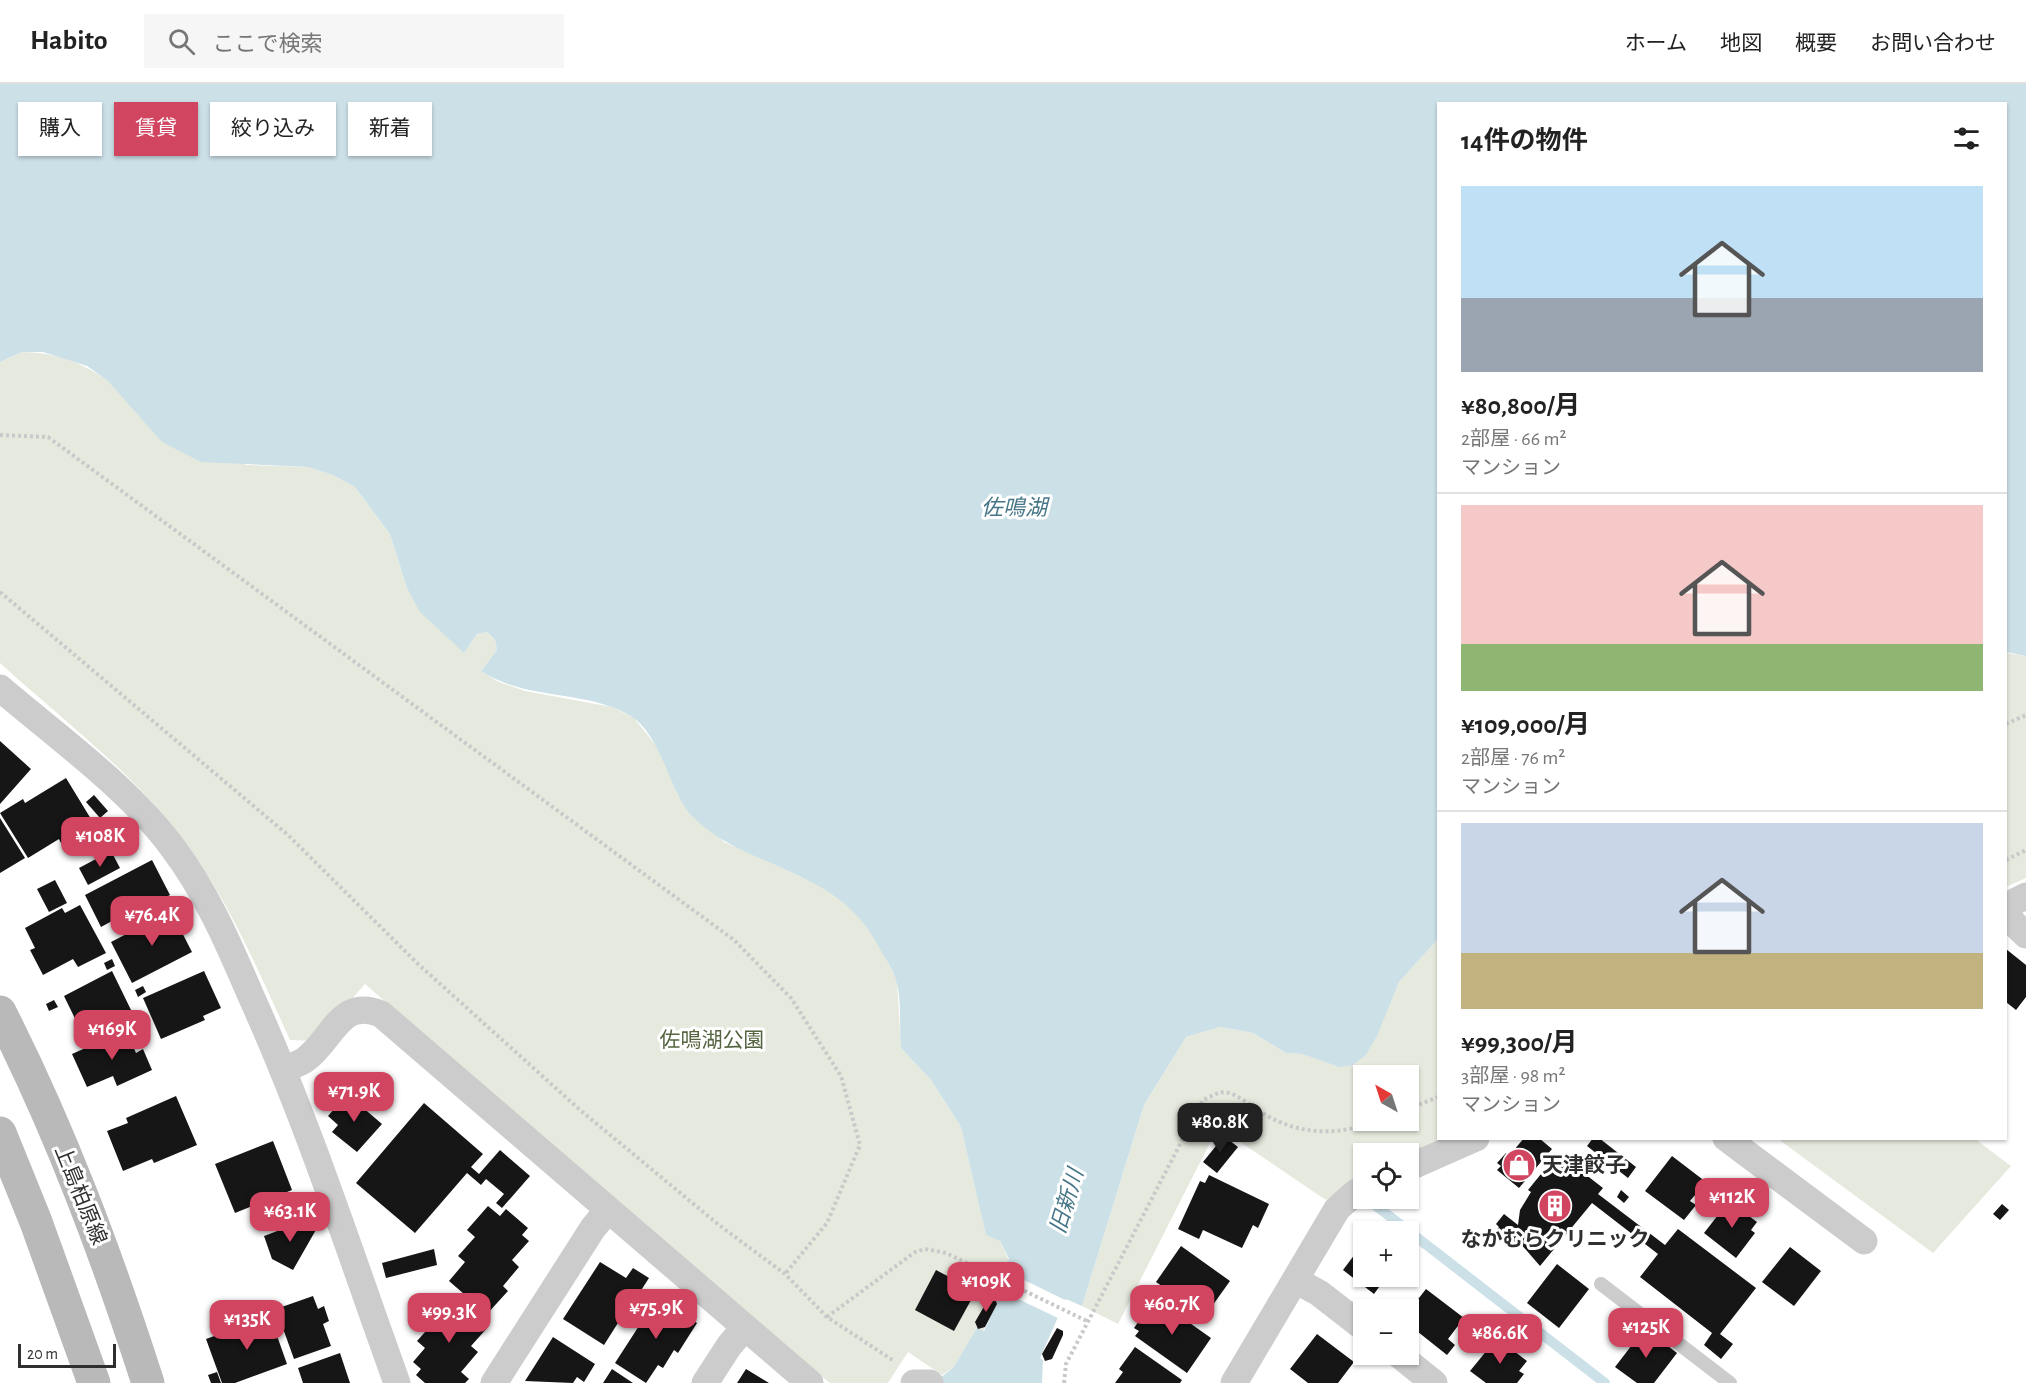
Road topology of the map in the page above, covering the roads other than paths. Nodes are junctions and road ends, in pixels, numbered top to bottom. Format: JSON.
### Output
{"nodes":[{"id":1,"x":0,"y":688,"type":"edge"},
{"id":2,"x":2026,"y":896,"type":"edge"},
{"id":3,"x":2007,"y":906,"type":"edge"},
{"id":4,"x":2007,"y":917,"type":"edge"},
{"id":5,"x":2026,"y":935,"type":"edge"},
{"id":6,"x":0,"y":1012,"type":"edge"},
{"id":7,"x":284,"y":1069,"type":"junction"},
{"id":8,"x":0,"y":1133,"type":"edge"},
{"id":9,"x":1471,"y":1140,"type":"edge"},
{"id":10,"x":1729,"y":1140,"type":"edge"},
{"id":11,"x":1419,"y":1163,"type":"edge"},
{"id":12,"x":1353,"y":1195,"type":"edge"},
{"id":13,"x":608,"y":1210,"type":"junction"},
{"id":14,"x":1864,"y":1241,"type":"dead end"},
{"id":15,"x":1295,"y":1280,"type":"junction"},
{"id":16,"x":1601,"y":1284,"type":"dead end"},
{"id":17,"x":1353,"y":1320,"type":"edge"},
{"id":18,"x":745,"y":1327,"type":"junction"},
{"id":19,"x":1412,"y":1365,"type":"edge"},
{"id":20,"x":94,"y":1383,"type":"edge"},
{"id":21,"x":148,"y":1383,"type":"edge"},
{"id":22,"x":397,"y":1383,"type":"edge"},
{"id":23,"x":494,"y":1383,"type":"edge"},
{"id":24,"x":705,"y":1383,"type":"edge"},
{"id":25,"x":810,"y":1383,"type":"edge"},
{"id":26,"x":914,"y":1383,"type":"edge"},
{"id":27,"x":930,"y":1383,"type":"edge"},
{"id":28,"x":1234,"y":1383,"type":"edge"},
{"id":29,"x":1434,"y":1383,"type":"edge"},
{"id":30,"x":1730,"y":1383,"type":"edge"}],
"edges":[{"from":1,"to":7,"type":"street"},
{"from":2,"to":3,"type":"street"},
{"from":4,"to":5,"type":"street"},
{"from":6,"to":21,"type":"street","name":"上島柏原線"},
{"from":7,"to":13,"type":"street"},
{"from":7,"to":22,"type":"street"},
{"from":8,"to":20,"type":"street"},
{"from":9,"to":11,"type":"street"},
{"from":10,"to":14,"type":"street"},
{"from":12,"to":15,"type":"street"},
{"from":13,"to":18,"type":"street"},
{"from":13,"to":23,"type":"street"},
{"from":15,"to":17,"type":"street"},
{"from":15,"to":28,"type":"street"},
{"from":16,"to":30,"type":"lane"},
{"from":18,"to":24,"type":"street"},
{"from":18,"to":25,"type":"street"},
{"from":19,"to":29,"type":"street"},
{"from":26,"to":27,"type":"street"}]}
